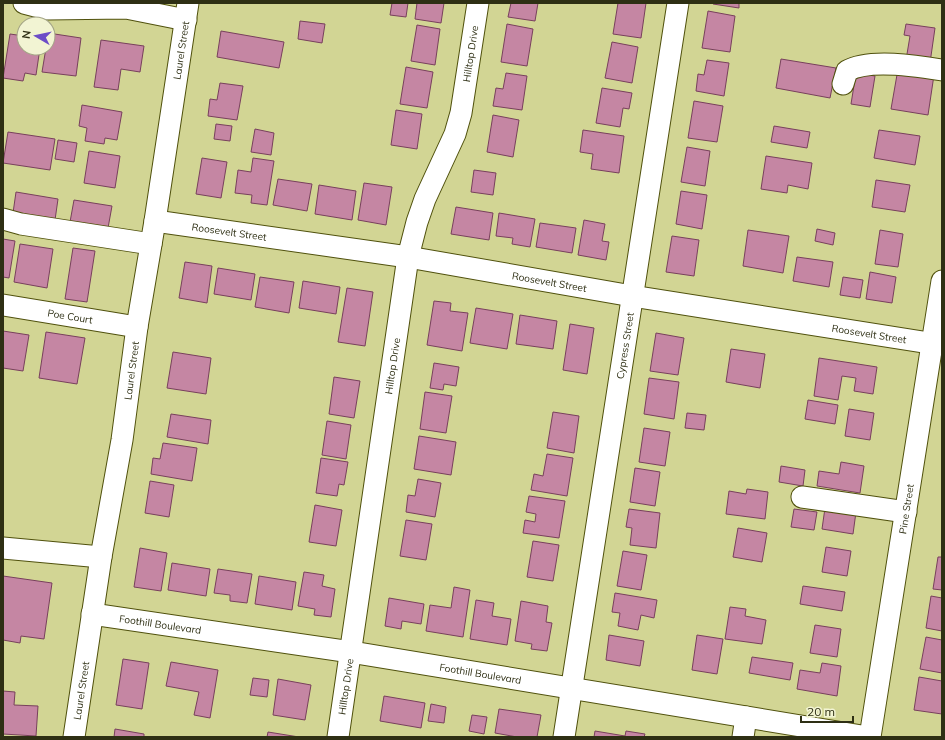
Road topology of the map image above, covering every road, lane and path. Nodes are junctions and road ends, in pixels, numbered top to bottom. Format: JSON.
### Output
{"nodes":[{"id":1,"x":24,"y":3,"type":"edge"},
{"id":2,"x":478,"y":3,"type":"edge"},
{"id":3,"x":678,"y":3,"type":"edge"},
{"id":4,"x":187,"y":11,"type":"edge"},
{"id":5,"x":942,"y":70,"type":"edge"},
{"id":6,"x":843,"y":84,"type":"dead end"},
{"id":7,"x":3,"y":219,"type":"edge"},
{"id":8,"x":155,"y":221,"type":"junction"},
{"id":9,"x":151,"y":244,"type":"junction"},
{"id":10,"x":408,"y":257,"type":"junction"},
{"id":11,"x":942,"y":281,"type":"edge"},
{"id":12,"x":632,"y":296,"type":"junction"},
{"id":13,"x":3,"y":305,"type":"edge"},
{"id":14,"x":137,"y":327,"type":"junction"},
{"id":15,"x":937,"y":344,"type":"edge"},
{"id":16,"x":802,"y":497,"type":"dead end"},
{"id":17,"x":906,"y":512,"type":"junction"},
{"id":18,"x":3,"y":548,"type":"edge"},
{"id":19,"x":101,"y":557,"type":"junction"},
{"id":20,"x":92,"y":614,"type":"junction"},
{"id":21,"x":351,"y":652,"type":"junction"},
{"id":22,"x":572,"y":688,"type":"junction"},
{"id":23,"x":745,"y":727,"type":"edge"},
{"id":24,"x":74,"y":737,"type":"edge"},
{"id":25,"x":338,"y":737,"type":"edge"},
{"id":26,"x":564,"y":737,"type":"edge"},
{"id":27,"x":869,"y":737,"type":"edge"}],
"edges":[{"from":1,"to":4,"type":"street"},
{"from":2,"to":10,"type":"street","name":"Hilltop Drive"},
{"from":3,"to":12,"type":"street","name":"Cypress Street"},
{"from":4,"to":8,"type":"street","name":"Laurel Street"},
{"from":5,"to":6,"type":"street"},
{"from":7,"to":9,"type":"street"},
{"from":8,"to":9,"type":"street","name":"Laurel Street"},
{"from":8,"to":10,"type":"street","name":"Roosevelt Street"},
{"from":9,"to":14,"type":"street","name":"Laurel Street"},
{"from":10,"to":12,"type":"street","name":"Roosevelt Street"},
{"from":10,"to":21,"type":"street","name":"Hilltop Drive"},
{"from":11,"to":15,"type":"street","name":"Pine Street"},
{"from":12,"to":15,"type":"street","name":"Roosevelt Street"},
{"from":12,"to":22,"type":"street","name":"Cypress Street"},
{"from":13,"to":14,"type":"street","name":"Poe Court"},
{"from":14,"to":19,"type":"street","name":"Laurel Street"},
{"from":15,"to":17,"type":"street","name":"Pine Street"},
{"from":16,"to":17,"type":"street"},
{"from":17,"to":27,"type":"street","name":"Pine Street"},
{"from":18,"to":19,"type":"street"},
{"from":19,"to":20,"type":"street","name":"Laurel Street"},
{"from":20,"to":21,"type":"street","name":"Foothill Boulevard"},
{"from":20,"to":24,"type":"street","name":"Laurel Street"},
{"from":21,"to":22,"type":"street","name":"Foothill Boulevard"},
{"from":21,"to":25,"type":"street","name":"Hilltop Drive"},
{"from":22,"to":23,"type":"street","name":"Foothill Boulevard"},
{"from":22,"to":26,"type":"street","name":"Cypress Street"},
{"from":23,"to":27,"type":"street","name":"Foothill Boulevard"}]}
